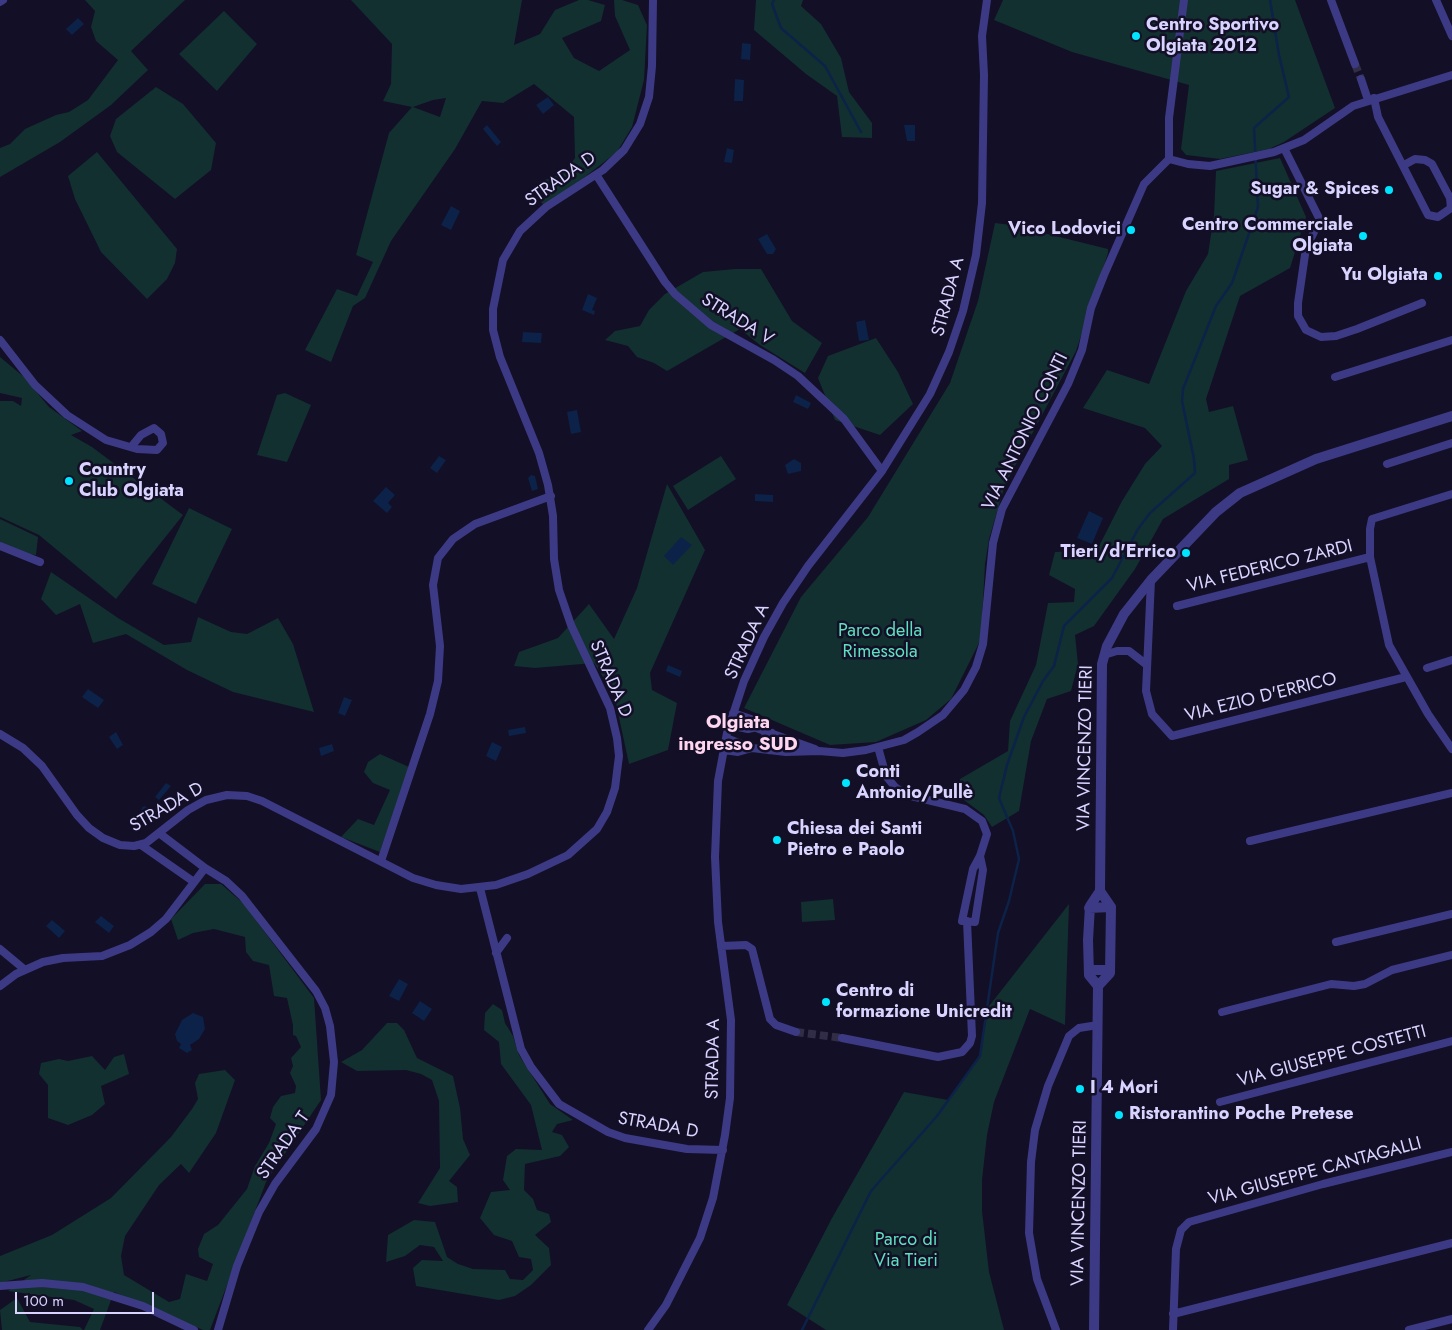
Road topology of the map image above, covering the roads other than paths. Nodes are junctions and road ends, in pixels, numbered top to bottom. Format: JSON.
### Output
{"nodes":[{"id":1,"x":653,"y":0,"type":"edge"},
{"id":2,"x":987,"y":0,"type":"edge"},
{"id":3,"x":1184,"y":0,"type":"edge"},
{"id":4,"x":1331,"y":0,"type":"edge"},
{"id":5,"x":1436,"y":0,"type":"edge"},
{"id":6,"x":1452,"y":36,"type":"edge"},
{"id":7,"x":1355,"y":64,"type":"tunnel mouth"},
{"id":8,"x":1452,"y":75,"type":"edge"},
{"id":9,"x":1361,"y":79,"type":"tunnel mouth"},
{"id":10,"x":1371,"y":99,"type":"junction"},
{"id":11,"x":1284,"y":148,"type":"junction"},
{"id":12,"x":1169,"y":159,"type":"junction"},
{"id":13,"x":1404,"y":165,"type":"junction"},
{"id":14,"x":597,"y":176,"type":"junction"},
{"id":15,"x":1422,"y":302,"type":"dead end"},
{"id":16,"x":0,"y":340,"type":"edge"},
{"id":17,"x":1452,"y":340,"type":"edge"},
{"id":18,"x":1336,"y":377,"type":"dead end"},
{"id":19,"x":1452,"y":416,"type":"edge"},
{"id":20,"x":1452,"y":443,"type":"edge"},
{"id":21,"x":131,"y":447,"type":"dead end"},
{"id":22,"x":1387,"y":464,"type":"dead end"},
{"id":23,"x":882,"y":472,"type":"junction"},
{"id":24,"x":1452,"y":494,"type":"edge"},
{"id":25,"x":551,"y":496,"type":"junction"},
{"id":26,"x":0,"y":546,"type":"edge"},
{"id":27,"x":1370,"y":557,"type":"junction"},
{"id":28,"x":40,"y":562,"type":"dead end"},
{"id":29,"x":1151,"y":580,"type":"junction"},
{"id":30,"x":1177,"y":606,"type":"dead end"},
{"id":31,"x":1104,"y":655,"type":"junction"},
{"id":32,"x":1452,"y":660,"type":"edge"},
{"id":33,"x":1147,"y":665,"type":"junction"},
{"id":34,"x":1427,"y":668,"type":"dead end"},
{"id":35,"x":1406,"y":677,"type":"junction"},
{"id":36,"x":731,"y":719,"type":"junction"},
{"id":37,"x":757,"y":728,"type":"junction"},
{"id":38,"x":772,"y":733,"type":"junction"},
{"id":39,"x":0,"y":734,"type":"edge"},
{"id":40,"x":725,"y":743,"type":"junction"},
{"id":41,"x":878,"y":747,"type":"junction"},
{"id":42,"x":752,"y":748,"type":"junction"},
{"id":43,"x":1452,"y":748,"type":"edge"},
{"id":44,"x":769,"y":750,"type":"junction"},
{"id":45,"x":819,"y":750,"type":"junction"},
{"id":46,"x":1452,"y":793,"type":"edge"},
{"id":47,"x":159,"y":833,"type":"junction"},
{"id":48,"x":1250,"y":841,"type":"dead end"},
{"id":49,"x":141,"y":845,"type":"junction"},
{"id":50,"x":980,"y":856,"type":"junction"},
{"id":51,"x":381,"y":861,"type":"junction"},
{"id":52,"x":205,"y":868,"type":"junction"},
{"id":53,"x":194,"y":882,"type":"junction"},
{"id":54,"x":480,"y":888,"type":"junction"},
{"id":55,"x":1100,"y":891,"type":"junction"},
{"id":56,"x":1111,"y":907,"type":"junction"},
{"id":57,"x":1089,"y":908,"type":"junction"},
{"id":58,"x":1452,"y":914,"type":"edge"},
{"id":59,"x":968,"y":921,"type":"junction"},
{"id":60,"x":506,"y":938,"type":"dead end"},
{"id":61,"x":1336,"y":942,"type":"dead end"},
{"id":62,"x":721,"y":946,"type":"junction"},
{"id":63,"x":0,"y":949,"type":"edge"},
{"id":64,"x":496,"y":954,"type":"junction"},
{"id":65,"x":1452,"y":954,"type":"edge"},
{"id":66,"x":24,"y":969,"type":"junction"},
{"id":67,"x":1089,"y":970,"type":"junction"},
{"id":68,"x":1110,"y":970,"type":"junction"},
{"id":69,"x":0,"y":986,"type":"edge"},
{"id":70,"x":1098,"y":986,"type":"junction"},
{"id":71,"x":1222,"y":1012,"type":"dead end"},
{"id":72,"x":1098,"y":1025,"type":"junction"},
{"id":73,"x":796,"y":1032,"type":"tunnel mouth"},
{"id":74,"x":842,"y":1038,"type":"tunnel mouth"},
{"id":75,"x":1452,"y":1040,"type":"edge"},
{"id":76,"x":1220,"y":1102,"type":"dead end"},
{"id":77,"x":723,"y":1150,"type":"junction"},
{"id":78,"x":1452,"y":1152,"type":"edge"},
{"id":79,"x":1452,"y":1243,"type":"edge"},
{"id":80,"x":0,"y":1286,"type":"edge"},
{"id":81,"x":1173,"y":1314,"type":"junction"},
{"id":82,"x":1452,"y":1319,"type":"edge"},
{"id":83,"x":194,"y":1330,"type":"edge"},
{"id":84,"x":218,"y":1330,"type":"edge"},
{"id":85,"x":648,"y":1330,"type":"edge"},
{"id":86,"x":1056,"y":1330,"type":"edge"},
{"id":87,"x":1094,"y":1330,"type":"edge"},
{"id":88,"x":1173,"y":1330,"type":"edge"},
{"id":89,"x":1409,"y":1330,"type":"edge"}],
"edges":[{"from":1,"to":14,"type":"street","name":"STRADA D"},
{"from":2,"to":23,"type":"street","name":"STRADA A"},
{"from":3,"to":12,"type":"street"},
{"from":4,"to":7,"type":"street"},
{"from":5,"to":6,"type":"street"},
{"from":8,"to":10,"type":"street"},
{"from":9,"to":10,"type":"street"},
{"from":10,"to":11,"type":"street"},
{"from":10,"to":13,"type":"street"},
{"from":11,"to":12,"type":"street"},
{"from":11,"to":15,"type":"street"},
{"from":12,"to":41,"type":"street","name":"VIA ANTONIO CONTI"},
{"from":13,"to":13,"type":"street"},
{"from":14,"to":23,"type":"street","name":"STRADA V"},
{"from":14,"to":25,"type":"street","name":"STRADA D"},
{"from":16,"to":21,"type":"street"},
{"from":17,"to":18,"type":"street"},
{"from":19,"to":29,"type":"street","name":"VIA VINCENZO TIERI"},
{"from":20,"to":22,"type":"street"},
{"from":23,"to":36,"type":"street","name":"STRADA A"},
{"from":24,"to":27,"type":"street"},
{"from":25,"to":51,"type":"street"},
{"from":25,"to":54,"type":"street","name":"STRADA D"},
{"from":26,"to":28,"type":"street"},
{"from":27,"to":30,"type":"street","name":"VIA FEDERICO ZARDI"},
{"from":27,"to":35,"type":"street"},
{"from":29,"to":31,"type":"street","name":"VIA VINCENZO TIERI"},
{"from":29,"to":33,"type":"street","name":"VIA EZIO D'ERRICO"},
{"from":31,"to":33,"type":"street"},
{"from":31,"to":55,"type":"street","name":"VIA VINCENZO TIERI"},
{"from":32,"to":34,"type":"street"},
{"from":33,"to":35,"type":"street","name":"VIA EZIO D'ERRICO"},
{"from":35,"to":43,"type":"street"},
{"from":36,"to":37,"type":"street"},
{"from":36,"to":37,"type":"street"},
{"from":36,"to":40,"type":"street","name":"STRADA A"},
{"from":37,"to":38,"type":"street"},
{"from":38,"to":44,"type":"street"},
{"from":38,"to":45,"type":"street"},
{"from":39,"to":49,"type":"street","name":"STRADA D"},
{"from":40,"to":42,"type":"street"},
{"from":40,"to":42,"type":"street"},
{"from":40,"to":62,"type":"street","name":"STRADA A"},
{"from":41,"to":45,"type":"street","name":"VIA ANTONIO CONTI"},
{"from":41,"to":50,"type":"street"},
{"from":42,"to":44,"type":"street"},
{"from":44,"to":45,"type":"street"},
{"from":46,"to":48,"type":"street"},
{"from":47,"to":49,"type":"street","name":"STRADA D"},
{"from":47,"to":51,"type":"street","name":"STRADA D"},
{"from":47,"to":52,"type":"street","name":"STRADA T"},
{"from":49,"to":53,"type":"street"},
{"from":50,"to":59,"type":"street"},
{"from":50,"to":59,"type":"street"},
{"from":51,"to":54,"type":"street","name":"STRADA D"},
{"from":52,"to":53,"type":"street"},
{"from":52,"to":84,"type":"street","name":"STRADA T"},
{"from":53,"to":66,"type":"street"},
{"from":54,"to":64,"type":"street","name":"STRADA D"},
{"from":55,"to":56,"type":"street"},
{"from":55,"to":57,"type":"street"},
{"from":56,"to":57,"type":"street"},
{"from":56,"to":68,"type":"street"},
{"from":57,"to":67,"type":"street","name":"VIA VINCENZO TIERI"},
{"from":58,"to":61,"type":"street"},
{"from":59,"to":74,"type":"street"},
{"from":60,"to":64,"type":"street"},
{"from":62,"to":73,"type":"street"},
{"from":62,"to":77,"type":"street","name":"STRADA A"},
{"from":63,"to":66,"type":"street"},
{"from":64,"to":77,"type":"street","name":"STRADA D"},
{"from":65,"to":71,"type":"street"},
{"from":66,"to":69,"type":"street"},
{"from":67,"to":68,"type":"street"},
{"from":67,"to":70,"type":"street","name":"VIA VINCENZO TIERI"},
{"from":68,"to":70,"type":"street"},
{"from":70,"to":72,"type":"street","name":"VIA VINCENZO TIERI"},
{"from":72,"to":86,"type":"street"},
{"from":72,"to":87,"type":"street","name":"VIA VINCENZO TIERI"},
{"from":75,"to":76,"type":"street","name":"VIA GIUSEPPE COSTETTI"},
{"from":77,"to":85,"type":"street","name":"STRADA A"},
{"from":78,"to":81,"type":"street","name":"VIA GIUSEPPE CANTAGALLI"},
{"from":79,"to":81,"type":"street"},
{"from":80,"to":83,"type":"street"},
{"from":81,"to":88,"type":"street"},
{"from":82,"to":89,"type":"street"}]}
